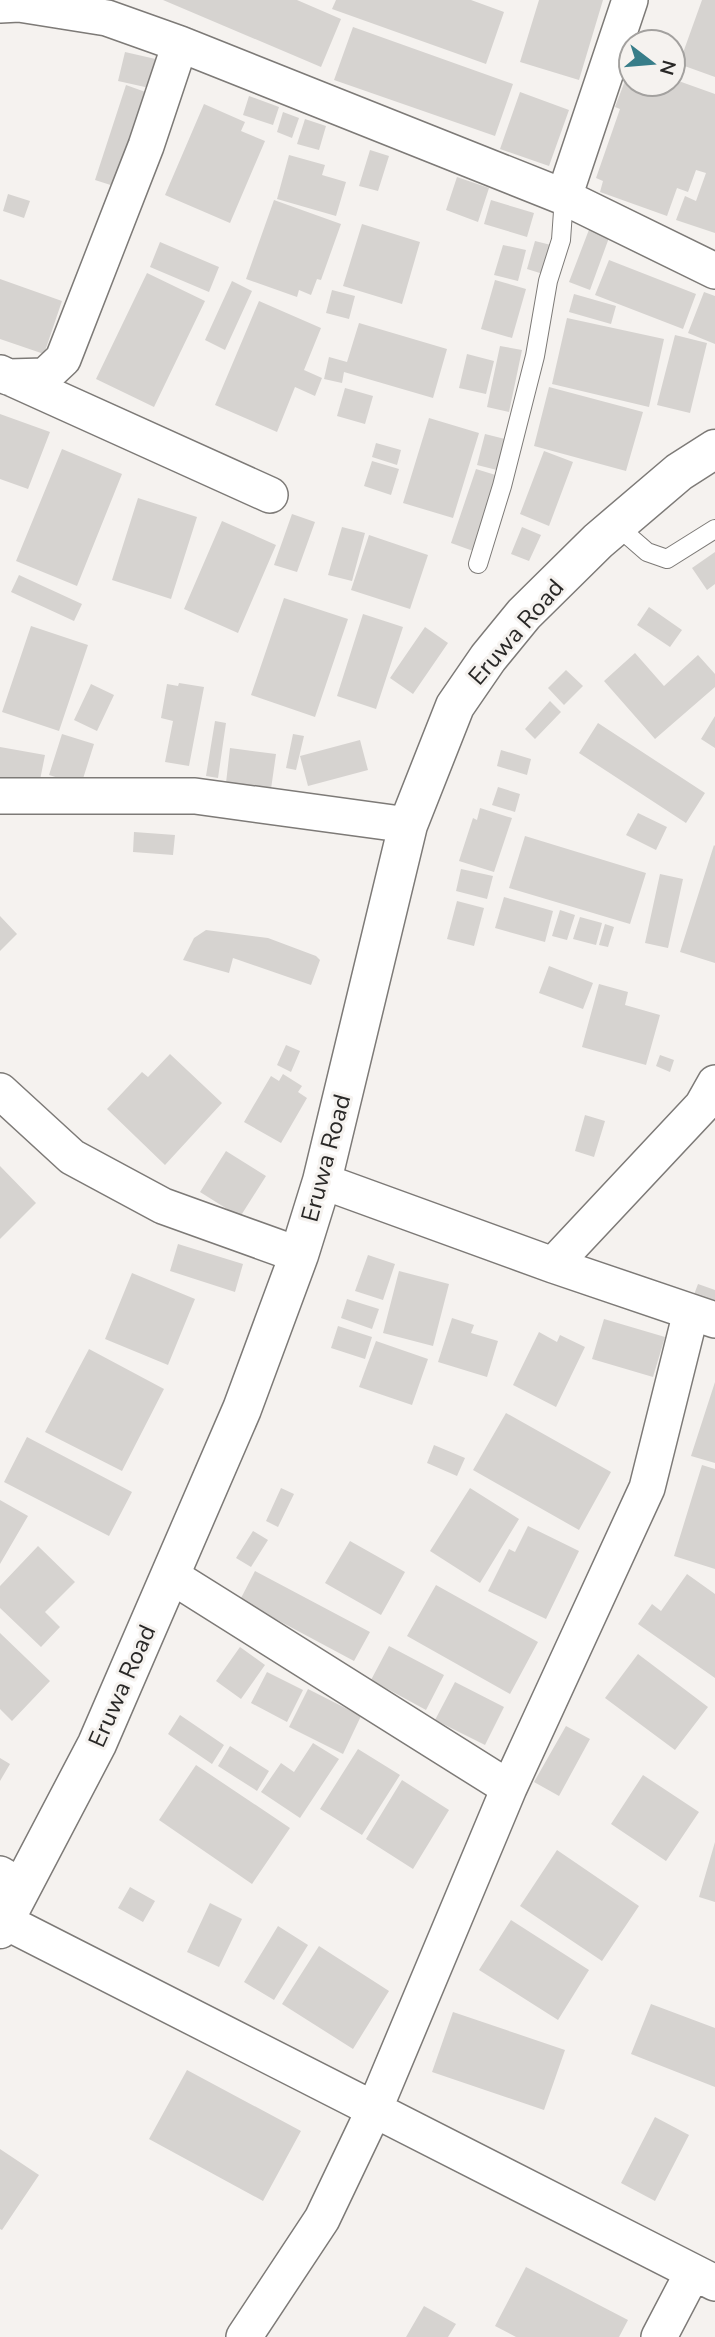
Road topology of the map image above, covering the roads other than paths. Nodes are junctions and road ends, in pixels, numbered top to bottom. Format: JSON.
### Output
{"nodes":[{"id":1,"x":630,"y":0,"type":"edge"},
{"id":2,"x":0,"y":5,"type":"edge"},
{"id":3,"x":101,"y":9,"type":"edge"},
{"id":4,"x":180,"y":44,"type":"junction"},
{"id":5,"x":564,"y":197,"type":"junction"},
{"id":6,"x":715,"y":271,"type":"edge"},
{"id":7,"x":4,"y":375,"type":"edge"},
{"id":8,"x":715,"y":449,"type":"edge"},
{"id":9,"x":270,"y":495,"type":"dead end"},
{"id":10,"x":617,"y":525,"type":"junction"},
{"id":11,"x":715,"y":529,"type":"edge"},
{"id":12,"x":478,"y":564,"type":"dead end"},
{"id":13,"x":0,"y":796,"type":"edge"},
{"id":14,"x":408,"y":825,"type":"junction"},
{"id":15,"x":715,"y":1083,"type":"edge"},
{"id":16,"x":0,"y":1091,"type":"edge"},
{"id":17,"x":322,"y":1181,"type":"junction"},
{"id":18,"x":299,"y":1255,"type":"junction"},
{"id":19,"x":553,"y":1265,"type":"junction"},
{"id":20,"x":703,"y":1316,"type":"edge"},
{"id":21,"x":170,"y":1575,"type":"junction"},
{"id":22,"x":509,"y":1788,"type":"junction"},
{"id":23,"x":11,"y":1880,"type":"edge"},
{"id":24,"x":2,"y":1925,"type":"edge"},
{"id":25,"x":374,"y":2110,"type":"junction"},
{"id":26,"x":704,"y":2277,"type":"edge"},
{"id":27,"x":244,"y":2337,"type":"edge"},
{"id":28,"x":659,"y":2337,"type":"edge"}],
"edges":[{"from":1,"to":5,"type":"street"},
{"from":2,"to":3,"type":"street"},
{"from":3,"to":4,"type":"street"},
{"from":4,"to":5,"type":"street"},
{"from":4,"to":7,"type":"street"},
{"from":5,"to":6,"type":"street"},
{"from":5,"to":12,"type":"lane"},
{"from":7,"to":9,"type":"street"},
{"from":8,"to":10,"type":"main road","name":"Eruwa Road"},
{"from":10,"to":11,"type":"lane"},
{"from":10,"to":14,"type":"main road","name":"Eruwa Road"},
{"from":13,"to":14,"type":"street"},
{"from":14,"to":17,"type":"main road","name":"Eruwa Road"},
{"from":15,"to":19,"type":"street"},
{"from":16,"to":18,"type":"street"},
{"from":17,"to":18,"type":"main road","name":"Eruwa Road"},
{"from":17,"to":19,"type":"street"},
{"from":18,"to":21,"type":"main road","name":"Eruwa Road"},
{"from":19,"to":20,"type":"street"},
{"from":20,"to":22,"type":"street"},
{"from":21,"to":22,"type":"street"},
{"from":21,"to":23,"type":"main road","name":"Eruwa Road"},
{"from":22,"to":25,"type":"street"},
{"from":23,"to":24,"type":"main road","name":"Eruwa Road"},
{"from":24,"to":25,"type":"street"},
{"from":25,"to":26,"type":"street"},
{"from":25,"to":27,"type":"street"},
{"from":26,"to":28,"type":"street"}]}
